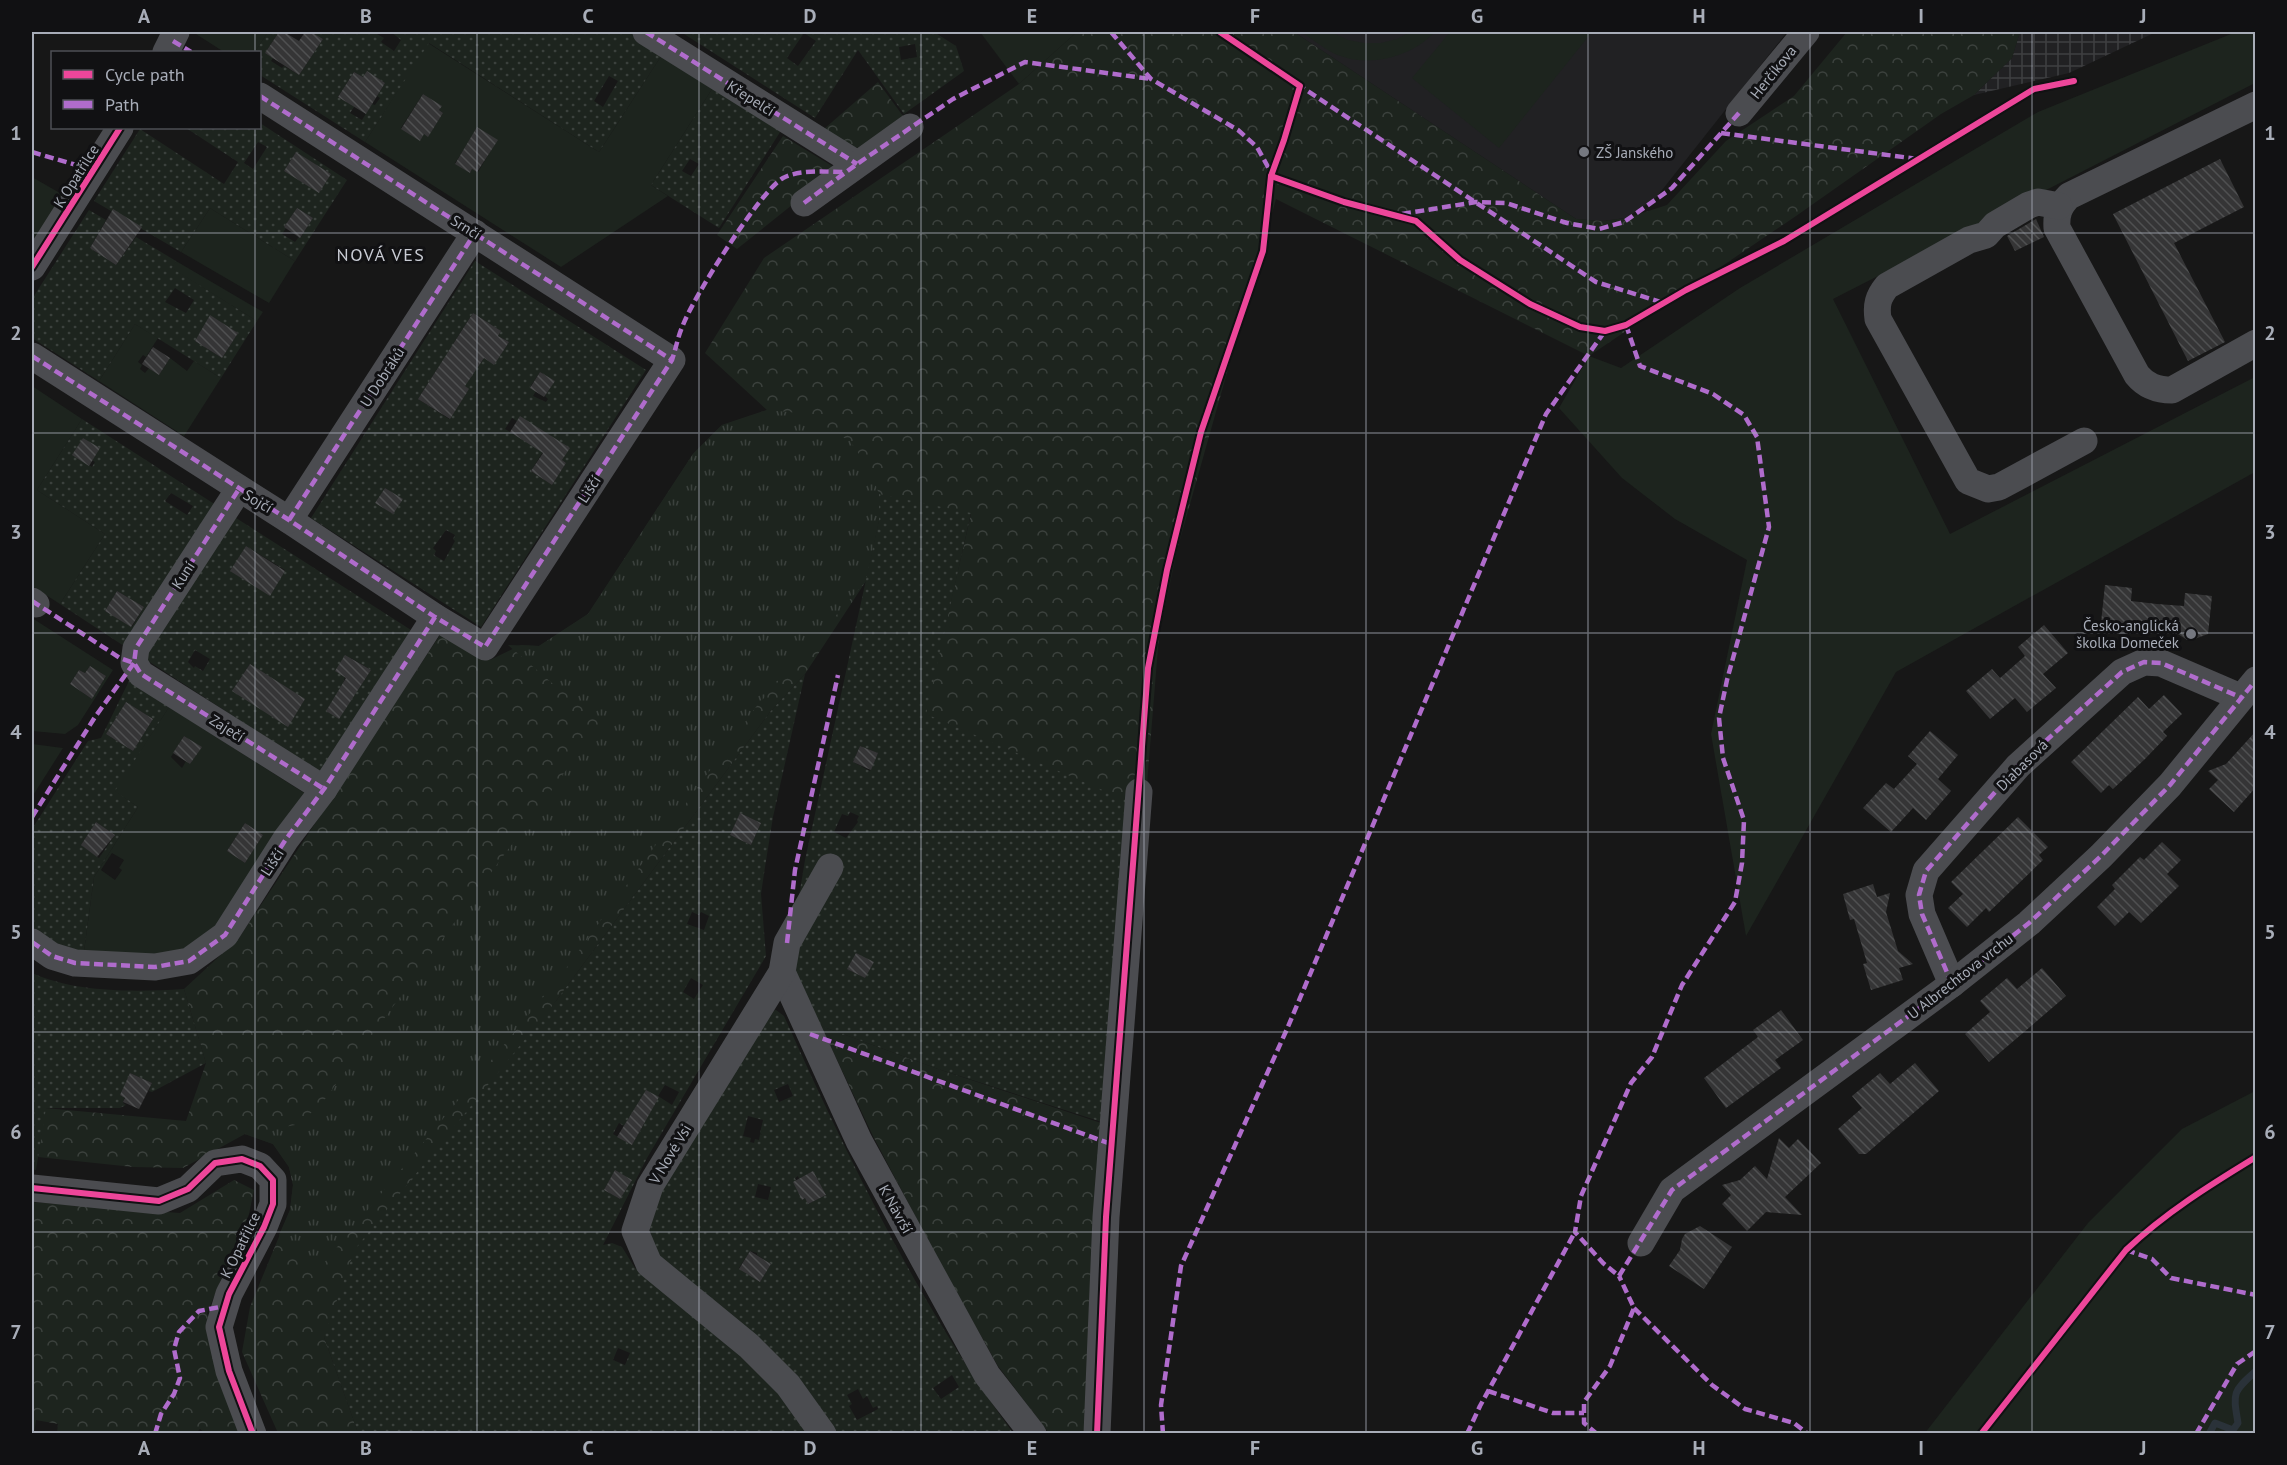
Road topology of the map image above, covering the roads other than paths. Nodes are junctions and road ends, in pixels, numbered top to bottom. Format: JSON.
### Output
{"nodes":[{"id":1,"x":646,"y":32,"type":"edge"},
{"id":2,"x":1806,"y":32,"type":"edge"},
{"id":3,"x":261,"y":97,"type":"edge"},
{"id":4,"x":2256,"y":105,"type":"edge"},
{"id":5,"x":1739,"y":113,"type":"dead end"},
{"id":6,"x":2256,"y":123,"type":"edge"},
{"id":7,"x":910,"y":127,"type":"dead end"},
{"id":8,"x":119,"y":129,"type":"edge"},
{"id":9,"x":2256,"y":132,"type":"edge"},
{"id":10,"x":857,"y":164,"type":"junction"},
{"id":11,"x":804,"y":203,"type":"dead end"},
{"id":12,"x":2059,"y":206,"type":"junction"},
{"id":13,"x":475,"y":233,"type":"junction"},
{"id":14,"x":32,"y":267,"type":"edge"},
{"id":15,"x":2256,"y":343,"type":"edge"},
{"id":16,"x":32,"y":356,"type":"edge"},
{"id":17,"x":672,"y":360,"type":"joint"},
{"id":18,"x":2084,"y":441,"type":"dead end"},
{"id":19,"x":239,"y":489,"type":"junction"},
{"id":20,"x":289,"y":520,"type":"junction"},
{"id":21,"x":435,"y":617,"type":"junction"},
{"id":22,"x":485,"y":647,"type":"joint"},
{"id":23,"x":134,"y":663,"type":"joint"},
{"id":24,"x":2248,"y":688,"type":"edge"},
{"id":25,"x":324,"y":789,"type":"junction"},
{"id":26,"x":1139,"y":792,"type":"dead end"},
{"id":27,"x":831,"y":867,"type":"dead end"},
{"id":28,"x":32,"y":942,"type":"edge"},
{"id":29,"x":782,"y":972,"type":"junction"},
{"id":30,"x":1952,"y":984,"type":"junction"},
{"id":31,"x":32,"y":1188,"type":"edge"},
{"id":32,"x":1641,"y":1243,"type":"dead end"},
{"id":33,"x":253,"y":1434,"type":"edge"},
{"id":34,"x":823,"y":1434,"type":"edge"},
{"id":35,"x":1033,"y":1434,"type":"edge"},
{"id":36,"x":1097,"y":1434,"type":"edge"}],
"edges":[{"from":1,"to":10,"type":"street","name":"Křepelčí"},
{"from":2,"to":5,"type":"street","name":"Herčíkova"},
{"from":3,"to":13,"type":"street","name":"Srnčí"},
{"from":4,"to":12,"type":"street"},
{"from":6,"to":9,"type":"street"},
{"from":7,"to":10,"type":"street"},
{"from":8,"to":14,"type":"street","name":"K Opatřilce"},
{"from":10,"to":11,"type":"street"},
{"from":12,"to":15,"type":"street"},
{"from":12,"to":18,"type":"street"},
{"from":13,"to":17,"type":"street","name":"Srnčí"},
{"from":13,"to":20,"type":"street","name":"U Dobráků"},
{"from":16,"to":19,"type":"street","name":"Sojčí"},
{"from":17,"to":22,"type":"street","name":"Liščí"},
{"from":19,"to":20,"type":"street","name":"Sojčí"},
{"from":19,"to":23,"type":"street","name":"Kuní"},
{"from":20,"to":21,"type":"street","name":"Sojčí"},
{"from":21,"to":22,"type":"street","name":"Sojčí"},
{"from":21,"to":25,"type":"street","name":"Liščí"},
{"from":23,"to":25,"type":"street","name":"Zaječí"},
{"from":24,"to":30,"type":"street","name":"U Albrechtova vrchu"},
{"from":24,"to":30,"type":"street","name":"Diabasová"},
{"from":25,"to":28,"type":"street","name":"Liščí"},
{"from":26,"to":36,"type":"street"},
{"from":27,"to":29,"type":"street","name":"V Nové Vsi"},
{"from":29,"to":34,"type":"street","name":"V Nové Vsi"},
{"from":29,"to":35,"type":"street","name":"K Návrší"},
{"from":30,"to":32,"type":"street","name":"U Albrechtova vrchu"},
{"from":31,"to":33,"type":"street","name":"K Opatřilce"}]}
